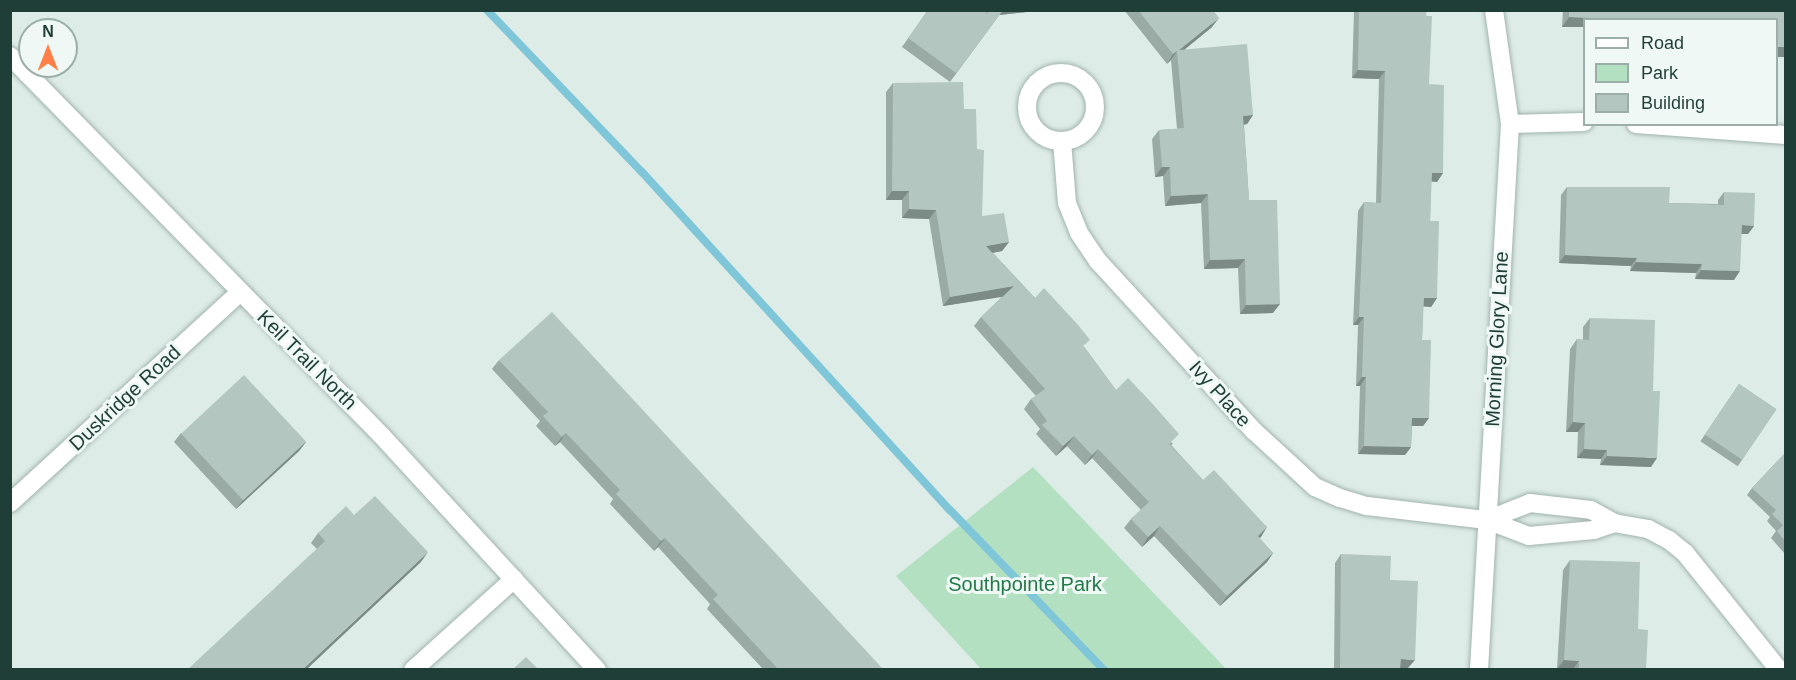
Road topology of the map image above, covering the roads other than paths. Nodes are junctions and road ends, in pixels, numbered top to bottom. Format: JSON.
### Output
{"nodes":[{"id":1,"x":1494,"y":10,"type":"edge"},
{"id":2,"x":10,"y":56,"type":"edge"},
{"id":3,"x":1583,"y":122,"type":"edge"},
{"id":4,"x":1510,"y":124,"type":"junction"},
{"id":5,"x":1663,"y":126,"type":"edge"},
{"id":6,"x":1785,"y":135,"type":"edge"},
{"id":7,"x":1062,"y":141,"type":"dead end"},
{"id":8,"x":239,"y":293,"type":"junction"},
{"id":9,"x":10,"y":503,"type":"edge"},
{"id":10,"x":1487,"y":520,"type":"junction"},
{"id":11,"x":1614,"y":523,"type":"junction"},
{"id":12,"x":514,"y":579,"type":"junction"},
{"id":13,"x":413,"y":669,"type":"edge"},
{"id":14,"x":597,"y":669,"type":"edge"},
{"id":15,"x":1479,"y":669,"type":"edge"},
{"id":16,"x":1779,"y":669,"type":"edge"}],
"edges":[{"from":1,"to":4,"type":"street","name":"Morning Glory Lane"},
{"from":2,"to":8,"type":"street","name":"Keil Trail North"},
{"from":3,"to":4,"type":"street"},
{"from":4,"to":10,"type":"street","name":"Morning Glory Lane"},
{"from":5,"to":6,"type":"street"},
{"from":7,"to":10,"type":"street","name":"Ivy Place"},
{"from":8,"to":9,"type":"street","name":"Duskridge Road"},
{"from":8,"to":12,"type":"street","name":"Keil Trail North"},
{"from":10,"to":11,"type":"street"},
{"from":10,"to":11,"type":"street"},
{"from":10,"to":15,"type":"street","name":"Morning Glory Lane"},
{"from":11,"to":16,"type":"street"},
{"from":12,"to":13,"type":"street"},
{"from":12,"to":14,"type":"street","name":"Keil Trail North"}]}
